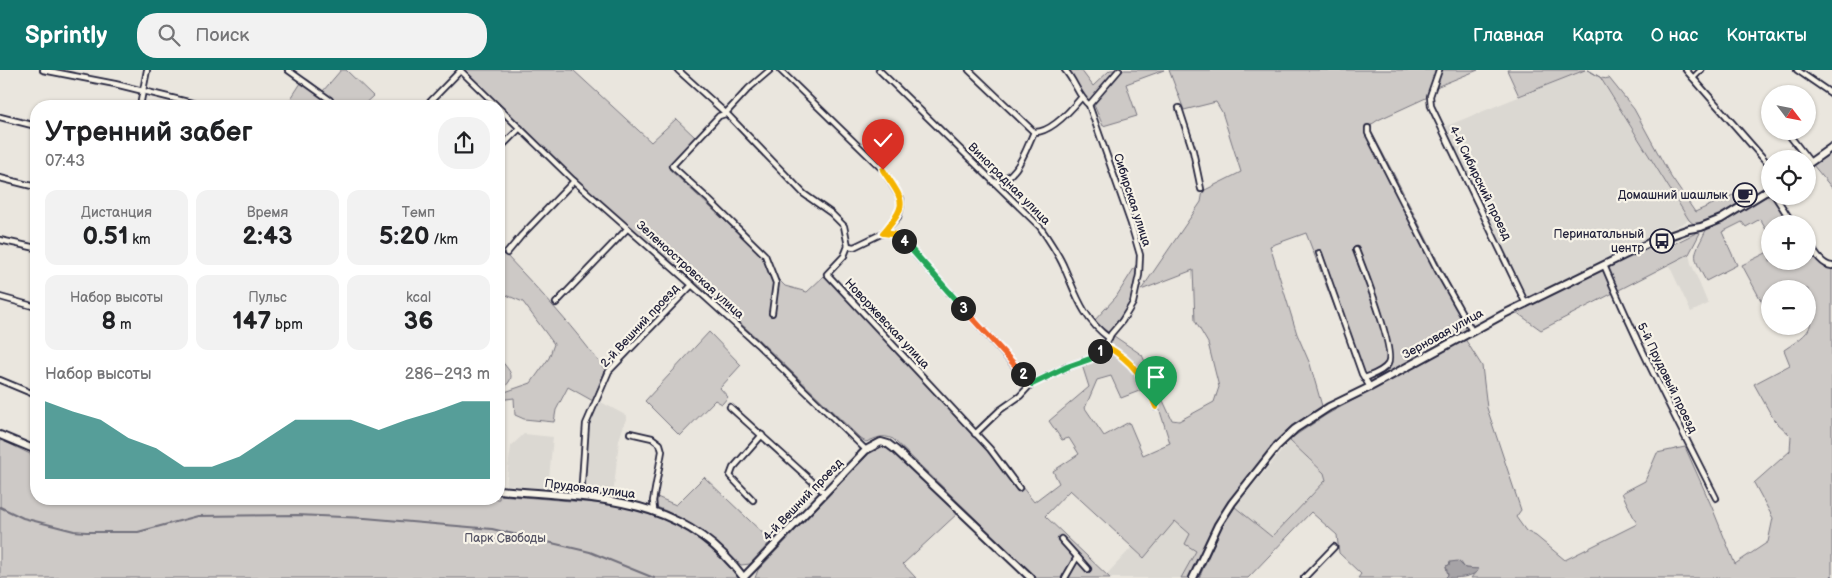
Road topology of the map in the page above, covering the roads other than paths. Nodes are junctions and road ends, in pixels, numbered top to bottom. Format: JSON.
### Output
{"nodes":[{"id":1,"x":43,"y":70,"type":"edge"},
{"id":2,"x":147,"y":70,"type":"edge"},
{"id":3,"x":288,"y":70,"type":"edge"},
{"id":4,"x":460,"y":70,"type":"edge"},
{"id":5,"x":678,"y":70,"type":"edge"},
{"id":6,"x":770,"y":70,"type":"edge"},
{"id":7,"x":780,"y":70,"type":"edge"},
{"id":8,"x":879,"y":70,"type":"edge"},
{"id":9,"x":969,"y":70,"type":"edge"},
{"id":10,"x":1065,"y":70,"type":"edge"},
{"id":11,"x":1119,"y":70,"type":"edge"},
{"id":12,"x":1439,"y":70,"type":"edge"},
{"id":13,"x":1686,"y":70,"type":"edge"},
{"id":14,"x":1701,"y":70,"type":"edge"},
{"id":15,"x":1797,"y":70,"type":"edge"},
{"id":16,"x":1693,"y":78,"type":"junction"},
{"id":17,"x":143,"y":92,"type":"junction"},
{"id":18,"x":1832,"y":94,"type":"edge"},
{"id":19,"x":1081,"y":98,"type":"junction"},
{"id":20,"x":141,"y":100,"type":"edge"},
{"id":21,"x":178,"y":100,"type":"edge"},
{"id":22,"x":330,"y":100,"type":"edge"},
{"id":23,"x":432,"y":100,"type":"edge"},
{"id":24,"x":491,"y":100,"type":"edge"},
{"id":25,"x":1089,"y":105,"type":"junction"},
{"id":26,"x":1179,"y":108,"type":"dead end"},
{"id":27,"x":505,"y":114,"type":"edge"},
{"id":28,"x":725,"y":114,"type":"junction"},
{"id":29,"x":0,"y":117,"type":"edge"},
{"id":30,"x":30,"y":124,"type":"edge"},
{"id":31,"x":520,"y":128,"type":"junction"},
{"id":32,"x":1368,"y":128,"type":"dead end"},
{"id":33,"x":1034,"y":132,"type":"junction"},
{"id":34,"x":505,"y":143,"type":"edge"},
{"id":35,"x":1832,"y":147,"type":"edge"},
{"id":36,"x":1761,"y":156,"type":"edge"},
{"id":37,"x":1816,"y":158,"type":"edge"},
{"id":38,"x":0,"y":178,"type":"edge"},
{"id":39,"x":574,"y":181,"type":"junction"},
{"id":40,"x":993,"y":182,"type":"junction"},
{"id":41,"x":30,"y":185,"type":"edge"},
{"id":42,"x":1201,"y":189,"type":"dead end"},
{"id":43,"x":1761,"y":195,"type":"edge"},
{"id":44,"x":627,"y":228,"type":"junction"},
{"id":45,"x":883,"y":233,"type":"junction"},
{"id":46,"x":0,"y":240,"type":"edge"},
{"id":47,"x":848,"y":246,"type":"junction"},
{"id":48,"x":30,"y":247,"type":"edge"},
{"id":49,"x":1356,"y":250,"type":"dead end"},
{"id":50,"x":507,"y":253,"type":"dead end"},
{"id":51,"x":1319,"y":253,"type":"dead end"},
{"id":52,"x":1816,"y":253,"type":"edge"},
{"id":53,"x":1604,"y":265,"type":"junction"},
{"id":54,"x":1832,"y":266,"type":"edge"},
{"id":55,"x":692,"y":285,"type":"junction"},
{"id":56,"x":0,"y":297,"type":"edge"},
{"id":57,"x":556,"y":303,"type":"dead end"},
{"id":58,"x":30,"y":304,"type":"edge"},
{"id":59,"x":1526,"y":304,"type":"junction"},
{"id":60,"x":772,"y":313,"type":"dead end"},
{"id":61,"x":1472,"y":331,"type":"junction"},
{"id":62,"x":1108,"y":338,"type":"junction"},
{"id":63,"x":1106,"y":346,"type":"junction"},
{"id":64,"x":1365,"y":378,"type":"junction"},
{"id":65,"x":0,"y":380,"type":"edge"},
{"id":66,"x":1032,"y":384,"type":"junction"},
{"id":67,"x":1370,"y":387,"type":"junction"},
{"id":68,"x":30,"y":392,"type":"edge"},
{"id":69,"x":730,"y":407,"type":"dead end"},
{"id":70,"x":1156,"y":407,"type":"dead end"},
{"id":71,"x":630,"y":433,"type":"dead end"},
{"id":72,"x":762,"y":434,"type":"junction"},
{"id":73,"x":975,"y":434,"type":"junction"},
{"id":74,"x":0,"y":435,"type":"edge"},
{"id":75,"x":30,"y":448,"type":"edge"},
{"id":76,"x":866,"y":450,"type":"junction"},
{"id":77,"x":1019,"y":488,"type":"dead end"},
{"id":78,"x":505,"y":491,"type":"edge"},
{"id":79,"x":825,"y":493,"type":"junction"},
{"id":80,"x":581,"y":497,"type":"junction"},
{"id":81,"x":1716,"y":498,"type":"dead end"},
{"id":82,"x":753,"y":500,"type":"dead end"},
{"id":83,"x":654,"y":510,"type":"junction"},
{"id":84,"x":1061,"y":539,"type":"dead end"},
{"id":85,"x":1334,"y":547,"type":"dead end"},
{"id":86,"x":1077,"y":557,"type":"junction"},
{"id":87,"x":1088,"y":569,"type":"dead end"},
{"id":88,"x":744,"y":578,"type":"edge"},
{"id":89,"x":1031,"y":578,"type":"edge"},
{"id":90,"x":1065,"y":578,"type":"edge"},
{"id":91,"x":1193,"y":578,"type":"edge"},
{"id":92,"x":1304,"y":578,"type":"edge"}],
"edges":[{"from":1,"to":17,"type":"street"},
{"from":2,"to":17,"type":"street"},
{"from":3,"to":22,"type":"street"},
{"from":4,"to":23,"type":"street"},
{"from":4,"to":24,"type":"street","name":"Зеленоостровская улица"},
{"from":5,"to":28,"type":"street"},
{"from":6,"to":28,"type":"street"},
{"from":7,"to":45,"type":"street"},
{"from":8,"to":40,"type":"street","name":"Виноградная улица"},
{"from":9,"to":33,"type":"street"},
{"from":10,"to":19,"type":"street","name":"Сибирская улица"},
{"from":11,"to":25,"type":"street"},
{"from":12,"to":59,"type":"street","name":"4-й Сибирский проезд"},
{"from":13,"to":16,"type":"street"},
{"from":14,"to":16,"type":"street"},
{"from":15,"to":18,"type":"street"},
{"from":16,"to":36,"type":"street"},
{"from":17,"to":20,"type":"street"},
{"from":17,"to":21,"type":"street"},
{"from":19,"to":25,"type":"street","name":"Сибирская улица"},
{"from":19,"to":33,"type":"street"},
{"from":25,"to":62,"type":"street","name":"Сибирская улица"},
{"from":26,"to":42,"type":"street"},
{"from":27,"to":31,"type":"street","name":"Зеленоостровская улица"},
{"from":28,"to":47,"type":"street"},
{"from":28,"to":60,"type":"street"},
{"from":29,"to":30,"type":"street"},
{"from":31,"to":34,"type":"street"},
{"from":31,"to":39,"type":"street","name":"Зеленоостровская улица"},
{"from":32,"to":61,"type":"street"},
{"from":33,"to":40,"type":"street"},
{"from":35,"to":37,"type":"street"},
{"from":38,"to":41,"type":"street"},
{"from":39,"to":44,"type":"street","name":"Зеленоостровская улица"},
{"from":39,"to":50,"type":"street"},
{"from":40,"to":62,"type":"street","name":"Виноградная улица"},
{"from":43,"to":53,"type":"street","name":"Зерновая улица"},
{"from":44,"to":55,"type":"street","name":"Зеленоостровская улица"},
{"from":44,"to":57,"type":"street"},
{"from":45,"to":47,"type":"street"},
{"from":45,"to":66,"type":"street"},
{"from":46,"to":48,"type":"street"},
{"from":47,"to":73,"type":"street","name":"Новоржевская улица"},
{"from":49,"to":64,"type":"street"},
{"from":51,"to":64,"type":"street"},
{"from":52,"to":54,"type":"street"},
{"from":53,"to":59,"type":"street","name":"Зерновая улица"},
{"from":53,"to":81,"type":"street","name":"5-й Прудовый проезд"},
{"from":55,"to":76,"type":"street","name":"Зеленоостровская улица"},
{"from":55,"to":80,"type":"street","name":"2-й Вешний проезд"},
{"from":56,"to":58,"type":"street"},
{"from":59,"to":61,"type":"street","name":"Зерновая улица"},
{"from":61,"to":67,"type":"street","name":"Зерновая улица"},
{"from":62,"to":63,"type":"street"},
{"from":63,"to":66,"type":"street"},
{"from":63,"to":70,"type":"street"},
{"from":64,"to":67,"type":"street"},
{"from":65,"to":68,"type":"street"},
{"from":66,"to":73,"type":"street"},
{"from":67,"to":91,"type":"street","name":"Зерновая улица"},
{"from":69,"to":72,"type":"street"},
{"from":71,"to":83,"type":"street"},
{"from":72,"to":79,"type":"street"},
{"from":72,"to":82,"type":"street"},
{"from":73,"to":77,"type":"street","name":"Новоржевская улица"},
{"from":74,"to":75,"type":"street"},
{"from":76,"to":79,"type":"street","name":"4-й Вешний проезд"},
{"from":76,"to":89,"type":"street","name":"4-й Вешний проезд"},
{"from":78,"to":80,"type":"street","name":"Прудовая улица"},
{"from":79,"to":88,"type":"street","name":"4-й Вешний проезд"},
{"from":80,"to":83,"type":"street","name":"Прудовая улица"},
{"from":83,"to":88,"type":"street","name":"Прудовая улица"},
{"from":84,"to":86,"type":"street"},
{"from":85,"to":92,"type":"street"},
{"from":86,"to":87,"type":"street"},
{"from":86,"to":90,"type":"street"}]}
